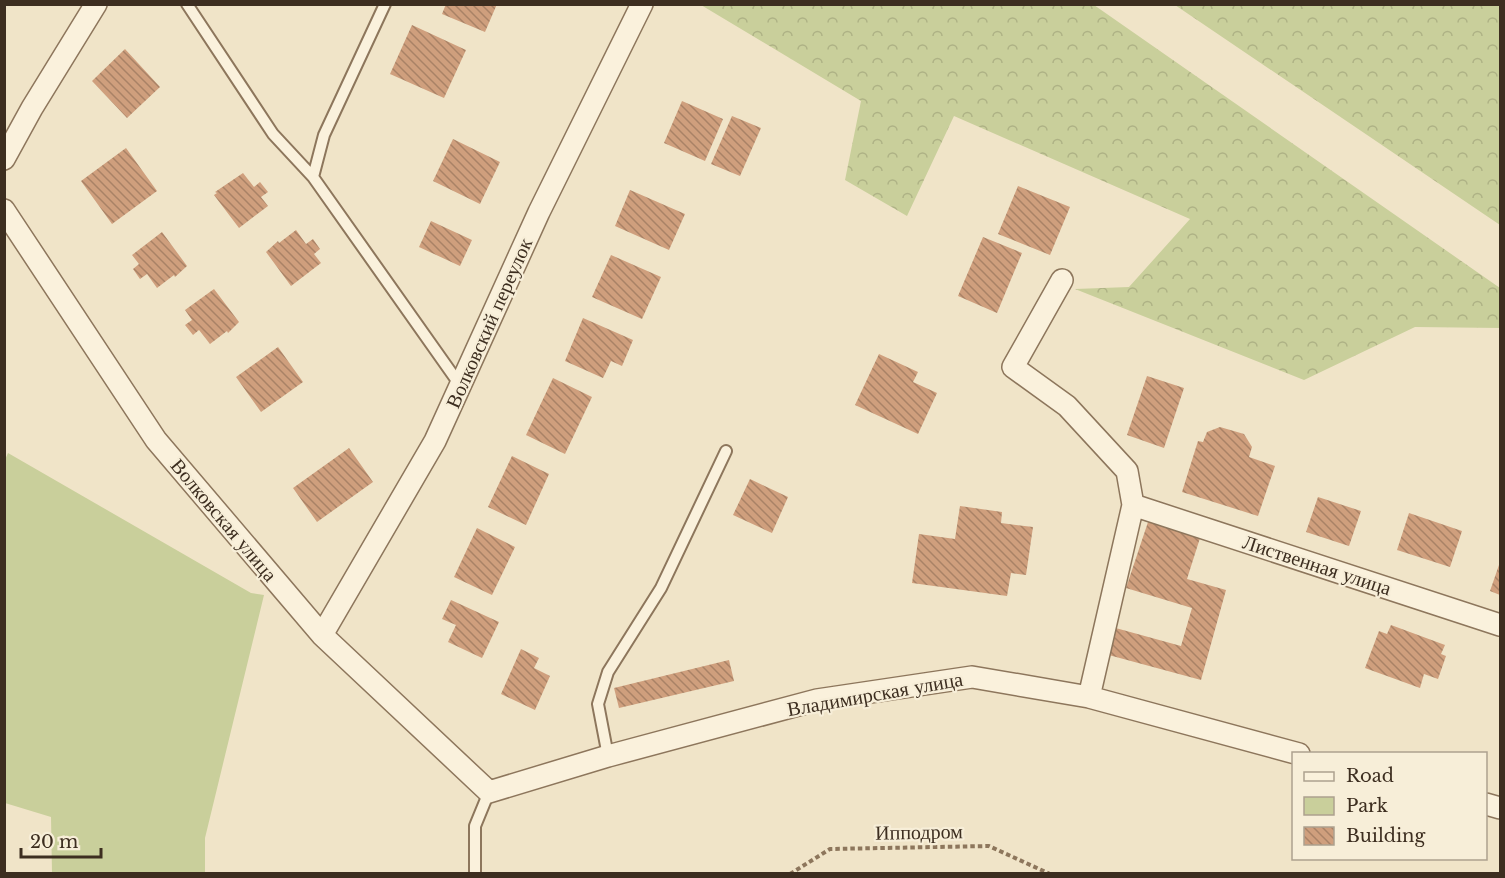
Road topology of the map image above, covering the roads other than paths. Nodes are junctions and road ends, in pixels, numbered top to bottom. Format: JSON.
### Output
{"nodes":[{"id":1,"x":96,"y":4,"type":"edge"},
{"id":2,"x":188,"y":4,"type":"edge"},
{"id":3,"x":385,"y":4,"type":"edge"},
{"id":4,"x":642,"y":4,"type":"edge"},
{"id":5,"x":4,"y":159,"type":"edge"},
{"id":6,"x":313,"y":177,"type":"junction"},
{"id":7,"x":5,"y":211,"type":"edge"},
{"id":8,"x":1062,"y":280,"type":"dead end"},
{"id":9,"x":460,"y":385,"type":"junction"},
{"id":10,"x":726,"y":451,"type":"dead end"},
{"id":11,"x":1134,"y":505,"type":"junction"},
{"id":12,"x":1500,"y":625,"type":"edge"},
{"id":13,"x":322,"y":635,"type":"junction"},
{"id":14,"x":1089,"y":697,"type":"junction"},
{"id":15,"x":1295,"y":752,"type":"edge"},
{"id":16,"x":608,"y":756,"type":"junction"},
{"id":17,"x":489,"y":792,"type":"junction"},
{"id":18,"x":475,"y":873,"type":"edge"}],
"edges":[{"from":1,"to":5,"type":"street"},
{"from":2,"to":6,"type":"lane"},
{"from":3,"to":6,"type":"lane"},
{"from":4,"to":9,"type":"street","name":"Волковский переулок"},
{"from":6,"to":9,"type":"lane"},
{"from":7,"to":13,"type":"street","name":"Волковская улица"},
{"from":8,"to":11,"type":"street"},
{"from":9,"to":13,"type":"street","name":"Волковский переулок"},
{"from":10,"to":16,"type":"lane"},
{"from":11,"to":12,"type":"street","name":"Лиственная улица"},
{"from":11,"to":14,"type":"street"},
{"from":13,"to":17,"type":"street","name":"Волковская улица"},
{"from":14,"to":15,"type":"street","name":"Владимирская улица"},
{"from":14,"to":16,"type":"street","name":"Владимирская улица"},
{"from":16,"to":17,"type":"street","name":"Владимирская улица"},
{"from":17,"to":18,"type":"lane"}]}
